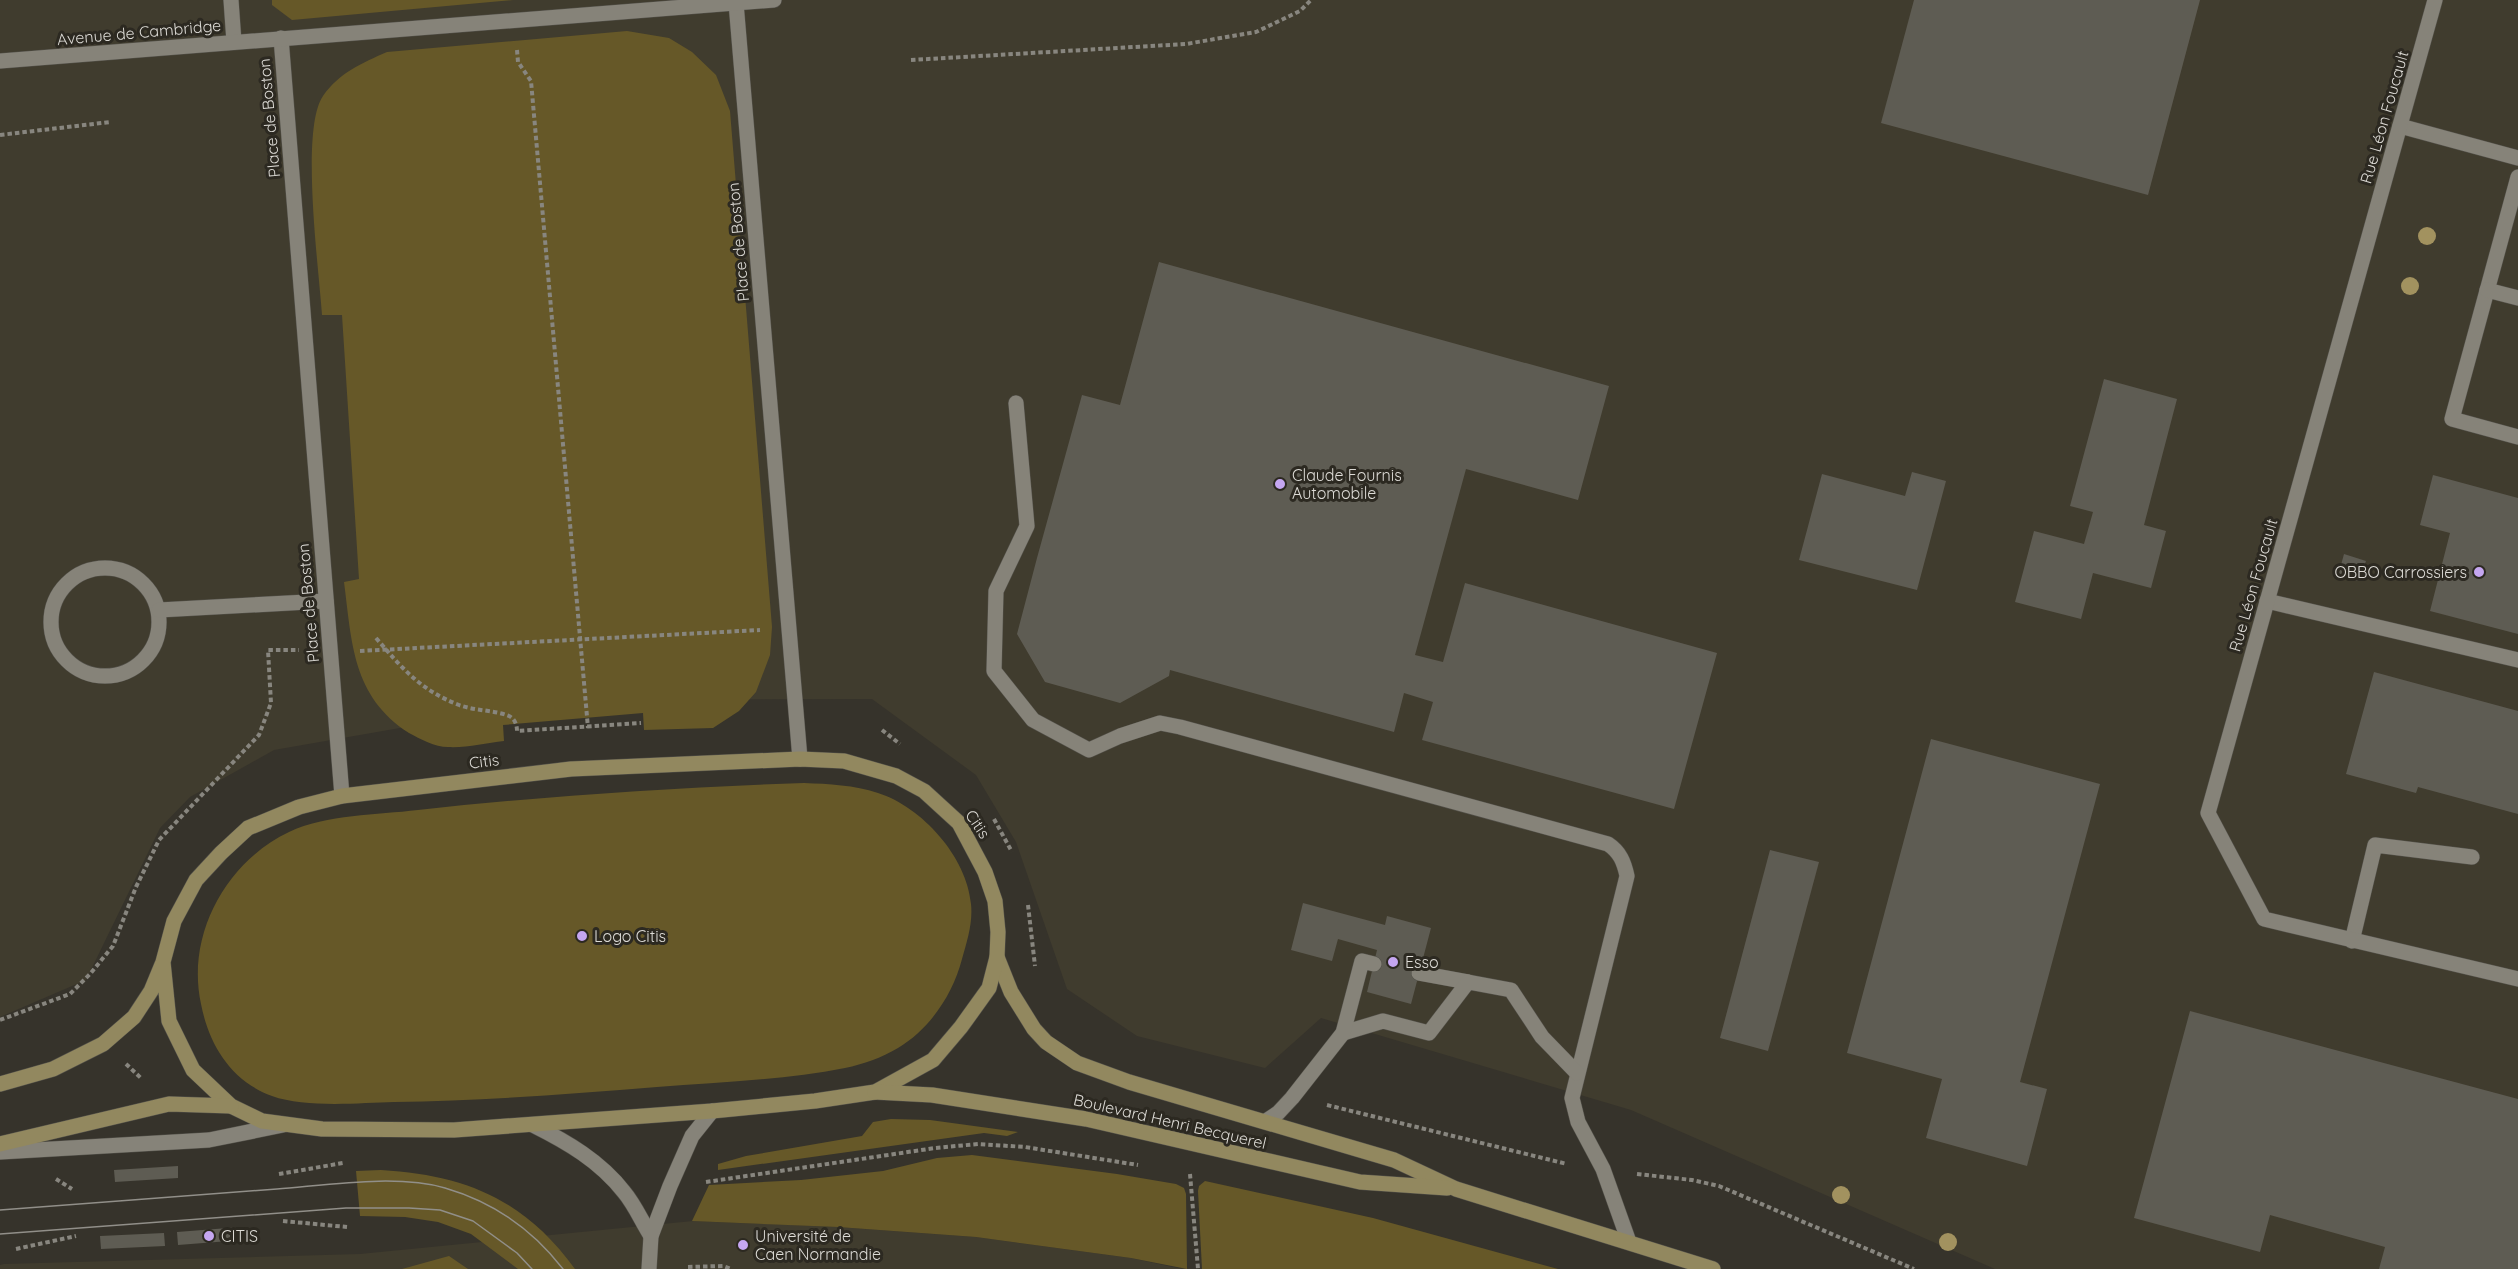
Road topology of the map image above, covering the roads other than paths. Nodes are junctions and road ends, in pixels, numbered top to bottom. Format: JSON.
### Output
{"nodes":[{"id":1,"x":231,"y":0,"type":"edge"},
{"id":2,"x":774,"y":0,"type":"edge"},
{"id":3,"x":2435,"y":0,"type":"edge"},
{"id":4,"x":700,"y":3,"type":"edge"},
{"id":5,"x":736,"y":3,"type":"junction"},
{"id":6,"x":281,"y":38,"type":"junction"},
{"id":7,"x":234,"y":42,"type":"junction"},
{"id":8,"x":0,"y":62,"type":"edge"},
{"id":9,"x":2400,"y":126,"type":"junction"},
{"id":10,"x":2518,"y":158,"type":"edge"},
{"id":11,"x":2518,"y":177,"type":"edge"},
{"id":12,"x":2487,"y":290,"type":"junction"},
{"id":13,"x":2518,"y":298,"type":"edge"},
{"id":14,"x":1016,"y":403,"type":"dead end"},
{"id":15,"x":2518,"y":437,"type":"edge"},
{"id":16,"x":326,"y":601,"type":"junction"},
{"id":17,"x":2267,"y":601,"type":"junction"},
{"id":18,"x":159,"y":610,"type":"junction"},
{"id":19,"x":2518,"y":660,"type":"edge"},
{"id":20,"x":800,"y":759,"type":"junction"},
{"id":21,"x":342,"y":796,"type":"junction"},
{"id":22,"x":2472,"y":857,"type":"dead end"},
{"id":23,"x":2352,"y":940,"type":"junction"},
{"id":24,"x":996,"y":957,"type":"junction"},
{"id":25,"x":163,"y":962,"type":"junction"},
{"id":26,"x":1374,"y":964,"type":"dead end"},
{"id":27,"x":1419,"y":973,"type":"dead end"},
{"id":28,"x":2518,"y":979,"type":"edge"},
{"id":29,"x":1468,"y":982,"type":"junction"},
{"id":30,"x":1343,"y":1033,"type":"junction"},
{"id":31,"x":1577,"y":1073,"type":"junction"},
{"id":32,"x":0,"y":1084,"type":"edge"},
{"id":33,"x":875,"y":1092,"type":"junction"},
{"id":34,"x":231,"y":1106,"type":"junction"},
{"id":35,"x":712,"y":1111,"type":"junction"},
{"id":36,"x":1266,"y":1121,"type":"junction"},
{"id":37,"x":288,"y":1125,"type":"junction"},
{"id":38,"x":533,"y":1125,"type":"junction"},
{"id":39,"x":0,"y":1144,"type":"edge"},
{"id":40,"x":0,"y":1152,"type":"edge"},
{"id":41,"x":1456,"y":1189,"type":"junction"},
{"id":42,"x":651,"y":1236,"type":"junction"},
{"id":43,"x":1629,"y":1242,"type":"junction"},
{"id":44,"x":649,"y":1269,"type":"edge"},
{"id":45,"x":1713,"y":1269,"type":"edge"}],
"edges":[{"from":1,"to":7,"type":"street"},
{"from":2,"to":5,"type":"street"},
{"from":3,"to":9,"type":"street","name":"Rue Léon Foucault"},
{"from":4,"to":5,"type":"street","name":"Place de Boston"},
{"from":4,"to":6,"type":"street","name":"Place de Boston"},
{"from":5,"to":20,"type":"street","name":"Place de Boston"},
{"from":6,"to":7,"type":"street","name":"Avenue de Cambridge"},
{"from":6,"to":16,"type":"street","name":"Place de Boston"},
{"from":7,"to":8,"type":"street","name":"Avenue de Cambridge"},
{"from":9,"to":10,"type":"street"},
{"from":9,"to":17,"type":"street","name":"Rue Léon Foucault"},
{"from":11,"to":12,"type":"street"},
{"from":12,"to":13,"type":"street"},
{"from":12,"to":15,"type":"street"},
{"from":14,"to":31,"type":"street"},
{"from":16,"to":18,"type":"street"},
{"from":16,"to":21,"type":"street","name":"Place de Boston"},
{"from":17,"to":19,"type":"street"},
{"from":17,"to":23,"type":"street","name":"Rue Léon Foucault"},
{"from":18,"to":18,"type":"street"},
{"from":20,"to":21,"type":"main road","name":"Citis"},
{"from":20,"to":24,"type":"main road","name":"Citis"},
{"from":21,"to":25,"type":"main road","name":"Citis"},
{"from":22,"to":23,"type":"street"},
{"from":23,"to":28,"type":"street","name":"Rue Léon Foucault"},
{"from":24,"to":33,"type":"main road","name":"Citis"},
{"from":24,"to":36,"type":"main road","name":"Boulevard Henri Becquerel"},
{"from":25,"to":32,"type":"main road"},
{"from":25,"to":34,"type":"main road"},
{"from":26,"to":30,"type":"street"},
{"from":27,"to":29,"type":"street"},
{"from":29,"to":30,"type":"street"},
{"from":29,"to":31,"type":"street"},
{"from":30,"to":36,"type":"street"},
{"from":31,"to":43,"type":"street"},
{"from":33,"to":35,"type":"main road","name":"Citis"},
{"from":33,"to":41,"type":"main road","name":"Boulevard Henri Becquerel"},
{"from":34,"to":37,"type":"main road","name":"Citis"},
{"from":34,"to":39,"type":"main road"},
{"from":35,"to":38,"type":"main road","name":"Citis"},
{"from":35,"to":42,"type":"street"},
{"from":36,"to":41,"type":"main road","name":"Boulevard Henri Becquerel"},
{"from":37,"to":38,"type":"main road","name":"Citis"},
{"from":37,"to":40,"type":"street"},
{"from":38,"to":42,"type":"street"},
{"from":41,"to":43,"type":"main road","name":"Boulevard Henri Becquerel"},
{"from":42,"to":44,"type":"street"},
{"from":43,"to":45,"type":"main road","name":"Boulevard Henri Becquerel"}]}
